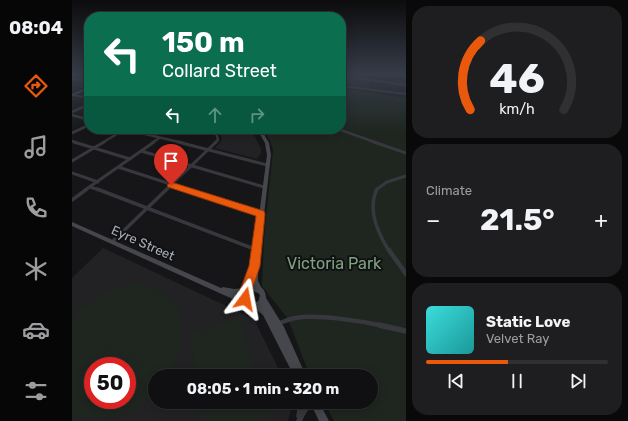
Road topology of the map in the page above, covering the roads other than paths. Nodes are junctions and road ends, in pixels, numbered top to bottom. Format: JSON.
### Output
{"nodes":[{"id":1,"x":73,"y":95,"type":"edge"},
{"id":2,"x":84,"y":97,"type":"edge"},
{"id":3,"x":83,"y":107,"type":"dead end"},
{"id":4,"x":72,"y":112,"type":"edge"},
{"id":5,"x":72,"y":115,"type":"edge"},
{"id":6,"x":84,"y":119,"type":"edge"},
{"id":7,"x":84,"y":128,"type":"edge"},
{"id":8,"x":346,"y":132,"type":"edge"},
{"id":9,"x":72,"y":134,"type":"edge"},
{"id":10,"x":117,"y":134,"type":"edge"},
{"id":11,"x":144,"y":134,"type":"edge"},
{"id":12,"x":216,"y":134,"type":"edge"},
{"id":13,"x":262,"y":134,"type":"edge"},
{"id":14,"x":159,"y":138,"type":"junction"},
{"id":15,"x":72,"y":142,"type":"edge"},
{"id":16,"x":93,"y":148,"type":"junction"},
{"id":17,"x":208,"y":149,"type":"junction"},
{"id":18,"x":141,"y":151,"type":"junction"},
{"id":19,"x":406,"y":153,"type":"edge"},
{"id":20,"x":130,"y":159,"type":"junction"},
{"id":21,"x":72,"y":161,"type":"edge"},
{"id":22,"x":192,"y":165,"type":"junction"},
{"id":23,"x":268,"y":165,"type":"junction"},
{"id":24,"x":118,"y":167,"type":"junction"},
{"id":25,"x":72,"y":173,"type":"edge"},
{"id":26,"x":406,"y":176,"type":"edge"},
{"id":27,"x":98,"y":182,"type":"junction"},
{"id":28,"x":171,"y":185,"type":"junction"},
{"id":29,"x":90,"y":187,"type":"junction"},
{"id":30,"x":264,"y":187,"type":"junction"},
{"id":31,"x":72,"y":200,"type":"edge"},
{"id":32,"x":146,"y":209,"type":"junction"},
{"id":33,"x":260,"y":214,"type":"junction"},
{"id":34,"x":72,"y":224,"type":"edge"},
{"id":35,"x":112,"y":242,"type":"junction"},
{"id":36,"x":256,"y":250,"type":"junction"},
{"id":37,"x":255,"y":266,"type":"junction"},
{"id":38,"x":406,"y":274,"type":"edge"},
{"id":39,"x":205,"y":284,"type":"junction"},
{"id":40,"x":259,"y":290,"type":"junction"},
{"id":41,"x":246,"y":291,"type":"junction"},
{"id":42,"x":263,"y":299,"type":"junction"},
{"id":43,"x":249,"y":304,"type":"junction"},
{"id":44,"x":275,"y":325,"type":"junction"},
{"id":45,"x":406,"y":331,"type":"edge"},
{"id":46,"x":295,"y":369,"type":"edge"},
{"id":47,"x":298,"y":369,"type":"edge"},
{"id":48,"x":300,"y":409,"type":"edge"},
{"id":49,"x":305,"y":409,"type":"edge"},
{"id":50,"x":317,"y":409,"type":"edge"},
{"id":51,"x":299,"y":421,"type":"edge"},
{"id":52,"x":324,"y":421,"type":"edge"}],
"edges":[{"from":1,"to":2,"type":"street"},
{"from":3,"to":4,"type":"street"},
{"from":5,"to":6,"type":"street"},
{"from":7,"to":9,"type":"street"},
{"from":8,"to":19,"type":"street"},
{"from":10,"to":16,"type":"street"},
{"from":11,"to":14,"type":"street"},
{"from":12,"to":17,"type":"street"},
{"from":13,"to":23,"type":"main road"},
{"from":14,"to":17,"type":"street"},
{"from":14,"to":18,"type":"street"},
{"from":15,"to":16,"type":"street"},
{"from":16,"to":20,"type":"street"},
{"from":16,"to":21,"type":"street"},
{"from":17,"to":22,"type":"street"},
{"from":17,"to":23,"type":"street"},
{"from":18,"to":20,"type":"street"},
{"from":18,"to":22,"type":"street"},
{"from":20,"to":24,"type":"street"},
{"from":22,"to":28,"type":"street"},
{"from":22,"to":30,"type":"street"},
{"from":23,"to":30,"type":"main road"},
{"from":24,"to":27,"type":"street"},
{"from":24,"to":28,"type":"street"},
{"from":25,"to":27,"type":"street"},
{"from":26,"to":38,"type":"street"},
{"from":27,"to":29,"type":"street"},
{"from":28,"to":32,"type":"street"},
{"from":28,"to":33,"type":"street"},
{"from":29,"to":31,"type":"street"},
{"from":29,"to":32,"type":"street"},
{"from":30,"to":33,"type":"main road"},
{"from":32,"to":35,"type":"street"},
{"from":32,"to":36,"type":"street"},
{"from":33,"to":36,"type":"main road"},
{"from":34,"to":35,"type":"main road","name":"Eyre Street"},
{"from":35,"to":39,"type":"main road","name":"Eyre Street"},
{"from":36,"to":37,"type":"main road"},
{"from":37,"to":40,"type":"main road"},
{"from":37,"to":41,"type":"main road"},
{"from":39,"to":41,"type":"main road","name":"Eyre Street"},
{"from":39,"to":43,"type":"main road","name":"Eyre Street"},
{"from":40,"to":41,"type":"main road"},
{"from":40,"to":42,"type":"main road"},
{"from":41,"to":43,"type":"main road"},
{"from":42,"to":43,"type":"main road"},
{"from":42,"to":44,"type":"main road"},
{"from":43,"to":44,"type":"main road","name":"Eyre Street"},
{"from":44,"to":45,"type":"street"},
{"from":44,"to":46,"type":"main road"},
{"from":44,"to":47,"type":"main road"},
{"from":48,"to":51,"type":"street"},
{"from":49,"to":51,"type":"street"},
{"from":50,"to":52,"type":"main road"}]}
